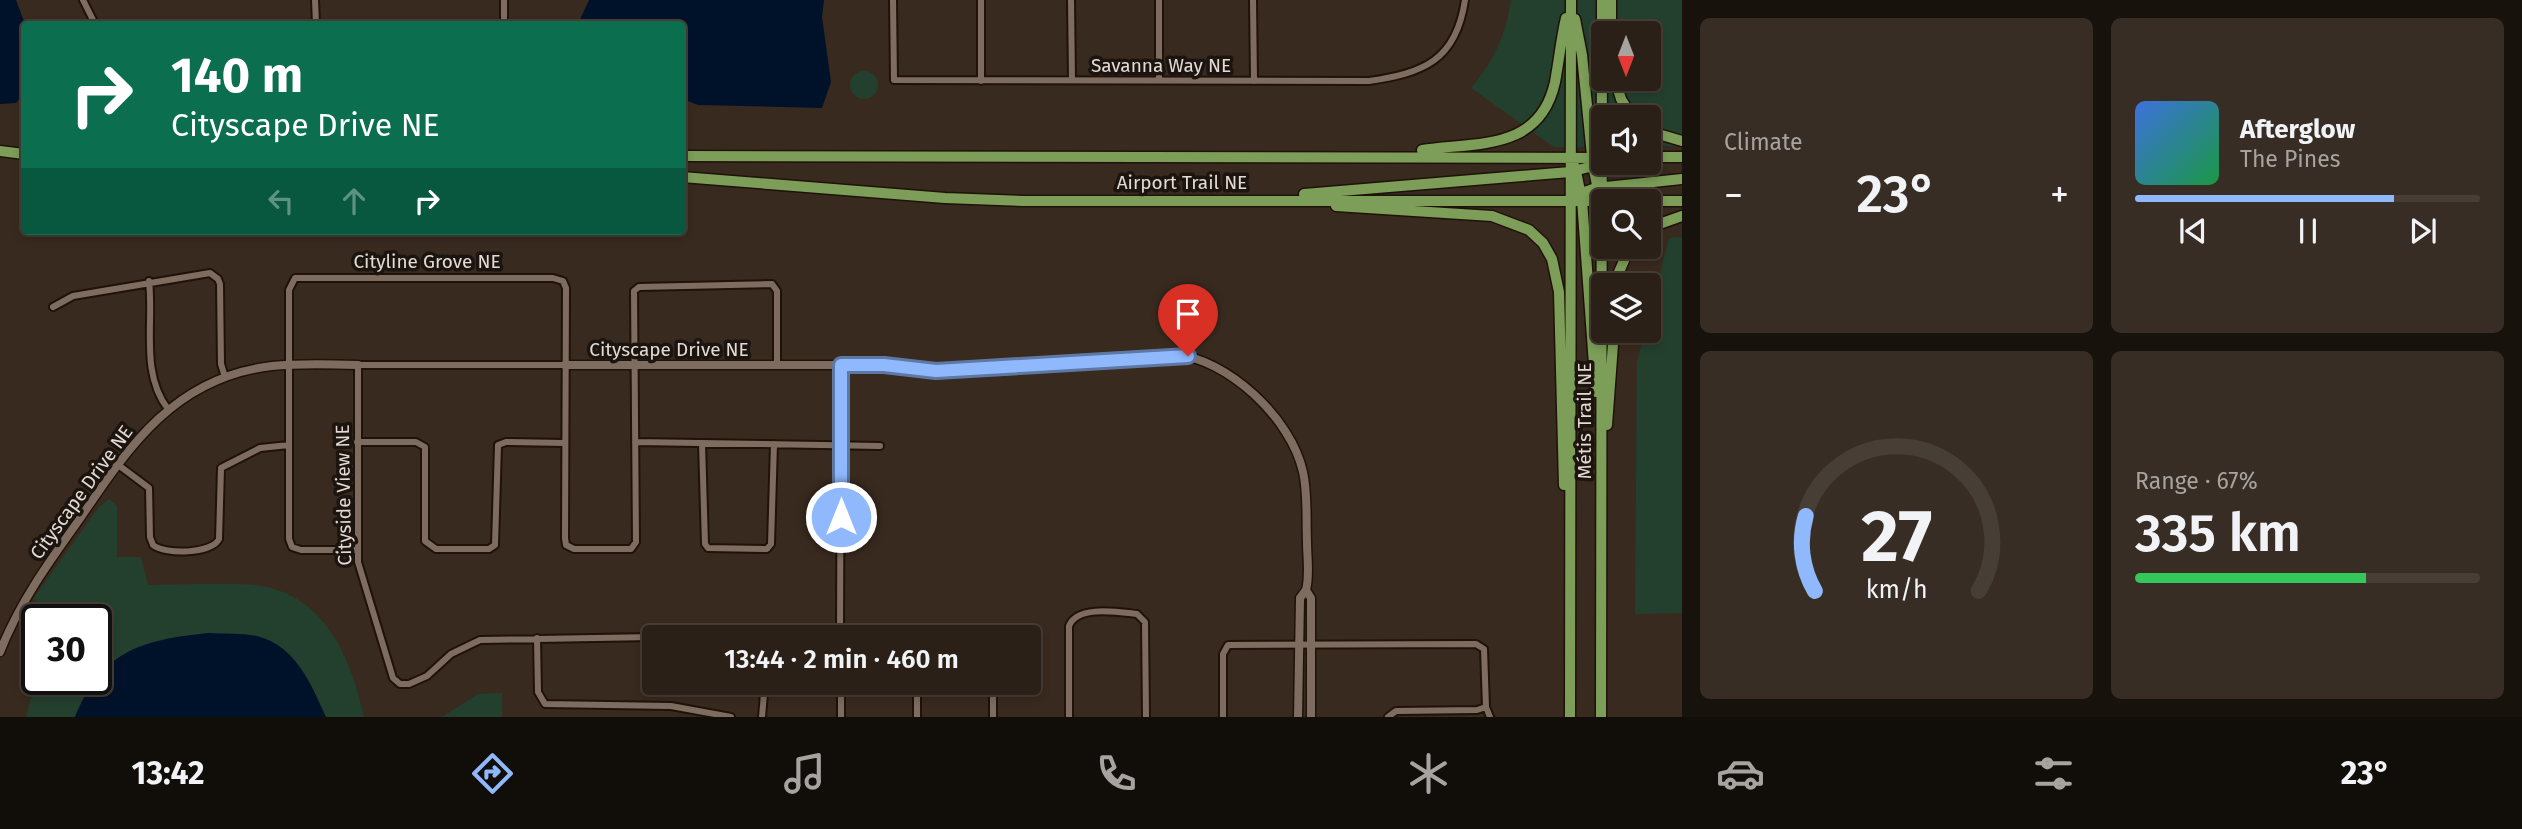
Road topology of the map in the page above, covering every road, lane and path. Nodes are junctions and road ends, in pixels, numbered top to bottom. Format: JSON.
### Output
{"nodes":[{"id":1,"x":83,"y":0,"type":"edge"},
{"id":2,"x":315,"y":0,"type":"edge"},
{"id":3,"x":505,"y":0,"type":"edge"},
{"id":4,"x":893,"y":0,"type":"edge"},
{"id":5,"x":981,"y":0,"type":"edge"},
{"id":6,"x":1071,"y":0,"type":"edge"},
{"id":7,"x":1159,"y":0,"type":"edge"},
{"id":8,"x":1253,"y":0,"type":"edge"},
{"id":9,"x":1465,"y":0,"type":"edge"},
{"id":10,"x":1571,"y":0,"type":"edge"},
{"id":11,"x":1602,"y":0,"type":"edge"},
{"id":12,"x":1611,"y":0,"type":"edge"},
{"id":13,"x":94,"y":21,"type":"edge"},
{"id":14,"x":316,"y":21,"type":"edge"},
{"id":15,"x":504,"y":21,"type":"edge"},
{"id":16,"x":1611,"y":21,"type":"edge"},
{"id":17,"x":1072,"y":80,"type":"junction"},
{"id":18,"x":1159,"y":80,"type":"junction"},
{"id":19,"x":1254,"y":80,"type":"junction"},
{"id":20,"x":981,"y":81,"type":"junction"},
{"id":21,"x":1599,"y":105,"type":"edge"},
{"id":22,"x":1591,"y":118,"type":"edge"},
{"id":23,"x":1661,"y":135,"type":"edge"},
{"id":24,"x":1682,"y":141,"type":"edge"},
{"id":25,"x":0,"y":154,"type":"edge"},
{"id":26,"x":21,"y":155,"type":"edge"},
{"id":27,"x":1387,"y":155,"type":"junction"},
{"id":28,"x":686,"y":156,"type":"edge"},
{"id":29,"x":1570,"y":156,"type":"junction"},
{"id":30,"x":1661,"y":157,"type":"edge"},
{"id":31,"x":1682,"y":157,"type":"edge"},
{"id":32,"x":1591,"y":159,"type":"edge"},
{"id":33,"x":1591,"y":163,"type":"edge"},
{"id":34,"x":1573,"y":171,"type":"junction"},
{"id":35,"x":1598,"y":175,"type":"edge"},
{"id":36,"x":686,"y":177,"type":"edge"},
{"id":37,"x":1682,"y":179,"type":"edge"},
{"id":38,"x":1599,"y":187,"type":"junction"},
{"id":39,"x":1581,"y":196,"type":"junction"},
{"id":40,"x":1591,"y":198,"type":"edge"},
{"id":41,"x":1234,"y":200,"type":"junction"},
{"id":42,"x":1570,"y":200,"type":"junction"},
{"id":43,"x":1661,"y":201,"type":"edge"},
{"id":44,"x":1682,"y":201,"type":"edge"},
{"id":45,"x":1682,"y":216,"type":"edge"},
{"id":46,"x":1661,"y":223,"type":"edge"},
{"id":47,"x":1602,"y":259,"type":"edge"},
{"id":48,"x":149,"y":281,"type":"junction"},
{"id":49,"x":53,"y":307,"type":"dead end"},
{"id":50,"x":1613,"y":343,"type":"edge"},
{"id":51,"x":289,"y":365,"type":"junction"},
{"id":52,"x":358,"y":365,"type":"junction"},
{"id":53,"x":565,"y":365,"type":"junction"},
{"id":54,"x":635,"y":365,"type":"junction"},
{"id":55,"x":777,"y":365,"type":"junction"},
{"id":56,"x":841,"y":365,"type":"junction"},
{"id":57,"x":225,"y":377,"type":"junction"},
{"id":58,"x":168,"y":409,"type":"junction"},
{"id":59,"x":357,"y":442,"type":"junction"},
{"id":60,"x":635,"y":442,"type":"junction"},
{"id":61,"x":565,"y":443,"type":"junction"},
{"id":62,"x":702,"y":443,"type":"junction"},
{"id":63,"x":774,"y":444,"type":"junction"},
{"id":64,"x":289,"y":445,"type":"junction"},
{"id":65,"x":841,"y":445,"type":"junction"},
{"id":66,"x":1601,"y":445,"type":"junction"},
{"id":67,"x":880,"y":446,"type":"dead end"},
{"id":68,"x":117,"y":464,"type":"junction"},
{"id":69,"x":1601,"y":510,"type":"junction"},
{"id":70,"x":357,"y":550,"type":"junction"},
{"id":71,"x":1306,"y":590,"type":"junction"},
{"id":72,"x":1570,"y":611,"type":"junction"},
{"id":73,"x":840,"y":625,"type":"edge"},
{"id":74,"x":537,"y":638,"type":"junction"},
{"id":75,"x":642,"y":638,"type":"edge"},
{"id":76,"x":1299,"y":643,"type":"junction"},
{"id":77,"x":1311,"y":643,"type":"junction"},
{"id":78,"x":0,"y":650,"type":"edge"},
{"id":79,"x":764,"y":695,"type":"edge"},
{"id":80,"x":841,"y":695,"type":"edge"},
{"id":81,"x":917,"y":695,"type":"edge"},
{"id":82,"x":993,"y":695,"type":"edge"},
{"id":83,"x":1486,"y":707,"type":"junction"},
{"id":84,"x":731,"y":717,"type":"edge"},
{"id":85,"x":762,"y":717,"type":"edge"},
{"id":86,"x":841,"y":717,"type":"edge"},
{"id":87,"x":917,"y":717,"type":"edge"},
{"id":88,"x":993,"y":717,"type":"edge"},
{"id":89,"x":1069,"y":717,"type":"edge"},
{"id":90,"x":1146,"y":717,"type":"edge"},
{"id":91,"x":1223,"y":717,"type":"edge"},
{"id":92,"x":1298,"y":717,"type":"edge"},
{"id":93,"x":1311,"y":717,"type":"edge"},
{"id":94,"x":1388,"y":717,"type":"edge"},
{"id":95,"x":1490,"y":717,"type":"edge"},
{"id":96,"x":1570,"y":717,"type":"edge"},
{"id":97,"x":1601,"y":717,"type":"edge"}],
"edges":[{"from":1,"to":13,"type":"street"},
{"from":2,"to":14,"type":"street"},
{"from":3,"to":15,"type":"street"},
{"from":4,"to":20,"type":"street","name":"Savanna Way NE"},
{"from":5,"to":20,"type":"street"},
{"from":6,"to":17,"type":"street"},
{"from":7,"to":18,"type":"street"},
{"from":8,"to":19,"type":"street"},
{"from":9,"to":19,"type":"street","name":"Savanna Way NE"},
{"from":10,"to":22,"type":"main road"},
{"from":10,"to":27,"type":"main road"},
{"from":10,"to":29,"type":"main road","name":"Métis Trail NE"},
{"from":11,"to":21,"type":"main road"},
{"from":12,"to":16,"type":"main road"},
{"from":17,"to":18,"type":"street","name":"Savanna Way NE"},
{"from":17,"to":20,"type":"street","name":"Savanna Way NE"},
{"from":18,"to":19,"type":"street","name":"Savanna Way NE"},
{"from":23,"to":24,"type":"main road"},
{"from":25,"to":26,"type":"main road"},
{"from":27,"to":28,"type":"main road","name":"Airport Trail NE"},
{"from":27,"to":29,"type":"main road","name":"Airport Trail NE"},
{"from":29,"to":32,"type":"main road","name":"Airport Trail NE"},
{"from":29,"to":34,"type":"main road","name":"Métis Trail NE"},
{"from":30,"to":31,"type":"main road"},
{"from":33,"to":34,"type":"main road"},
{"from":34,"to":39,"type":"main road"},
{"from":34,"to":41,"type":"main road"},
{"from":34,"to":42,"type":"main road","name":"Métis Trail NE"},
{"from":35,"to":38,"type":"main road"},
{"from":36,"to":41,"type":"main road","name":"Airport Trail NE"},
{"from":37,"to":38,"type":"main road"},
{"from":38,"to":39,"type":"main road"},
{"from":39,"to":40,"type":"main road","name":"Airport Trail NE"},
{"from":39,"to":42,"type":"main road","name":"Airport Trail NE"},
{"from":39,"to":66,"type":"main road"},
{"from":41,"to":42,"type":"main road","name":"Airport Trail NE"},
{"from":41,"to":72,"type":"main road"},
{"from":42,"to":72,"type":"main road","name":"Métis Trail NE"},
{"from":43,"to":44,"type":"main road","name":"Airport Trail NE"},
{"from":45,"to":46,"type":"main road"},
{"from":47,"to":66,"type":"main road","name":"Métis Trail NE"},
{"from":48,"to":49,"type":"street"},
{"from":48,"to":57,"type":"street"},
{"from":48,"to":58,"type":"street"},
{"from":50,"to":69,"type":"main road"},
{"from":51,"to":52,"type":"street","name":"Cityscape Drive NE"},
{"from":51,"to":53,"type":"street","name":"Cityline Grove NE"},
{"from":51,"to":57,"type":"street","name":"Cityscape Drive NE"},
{"from":51,"to":64,"type":"street","name":"Cityline Grove NE"},
{"from":52,"to":53,"type":"street","name":"Cityscape Drive NE"},
{"from":52,"to":59,"type":"street","name":"Cityside View NE"},
{"from":53,"to":54,"type":"street","name":"Cityscape Drive NE"},
{"from":53,"to":61,"type":"street","name":"Cityline Grove NE"},
{"from":54,"to":55,"type":"street","name":"Cityscape Drive NE"},
{"from":54,"to":55,"type":"street"},
{"from":54,"to":60,"type":"street"},
{"from":55,"to":56,"type":"street","name":"Cityscape Drive NE"},
{"from":56,"to":65,"type":"street"},
{"from":56,"to":71,"type":"street","name":"Cityscape Drive NE"},
{"from":57,"to":58,"type":"street","name":"Cityscape Drive NE"},
{"from":58,"to":68,"type":"street","name":"Cityscape Drive NE"},
{"from":59,"to":61,"type":"street"},
{"from":59,"to":70,"type":"street","name":"Cityside View NE"},
{"from":60,"to":61,"type":"street","name":"Cityline Grove NE"},
{"from":60,"to":62,"type":"street"},
{"from":62,"to":63,"type":"street"},
{"from":62,"to":63,"type":"street"},
{"from":63,"to":65,"type":"street"},
{"from":64,"to":68,"type":"street"},
{"from":64,"to":70,"type":"street","name":"Cityline Grove NE"},
{"from":65,"to":67,"type":"street"},
{"from":65,"to":73,"type":"street"},
{"from":66,"to":69,"type":"main road","name":"Métis Trail NE"},
{"from":68,"to":78,"type":"street","name":"Cityscape Drive NE"},
{"from":69,"to":97,"type":"main road","name":"Métis Trail NE"},
{"from":70,"to":74,"type":"street","name":"Cityside View NE"},
{"from":71,"to":76,"type":"street","name":"Cityscape Drive NE"},
{"from":71,"to":77,"type":"street","name":"Cityscape Drive NE"},
{"from":72,"to":96,"type":"main road","name":"Métis Trail NE"},
{"from":74,"to":75,"type":"street","name":"Cityside View NE"},
{"from":74,"to":84,"type":"street"},
{"from":76,"to":77,"type":"street"},
{"from":76,"to":91,"type":"street"},
{"from":76,"to":92,"type":"street","name":"Cityscape Drive NE"},
{"from":77,"to":83,"type":"street"},
{"from":77,"to":93,"type":"street","name":"Cityscape Drive NE"},
{"from":79,"to":85,"type":"street"},
{"from":80,"to":86,"type":"street"},
{"from":81,"to":87,"type":"street"},
{"from":82,"to":88,"type":"street"},
{"from":83,"to":94,"type":"street"},
{"from":83,"to":95,"type":"street"},
{"from":89,"to":90,"type":"street"}]}
